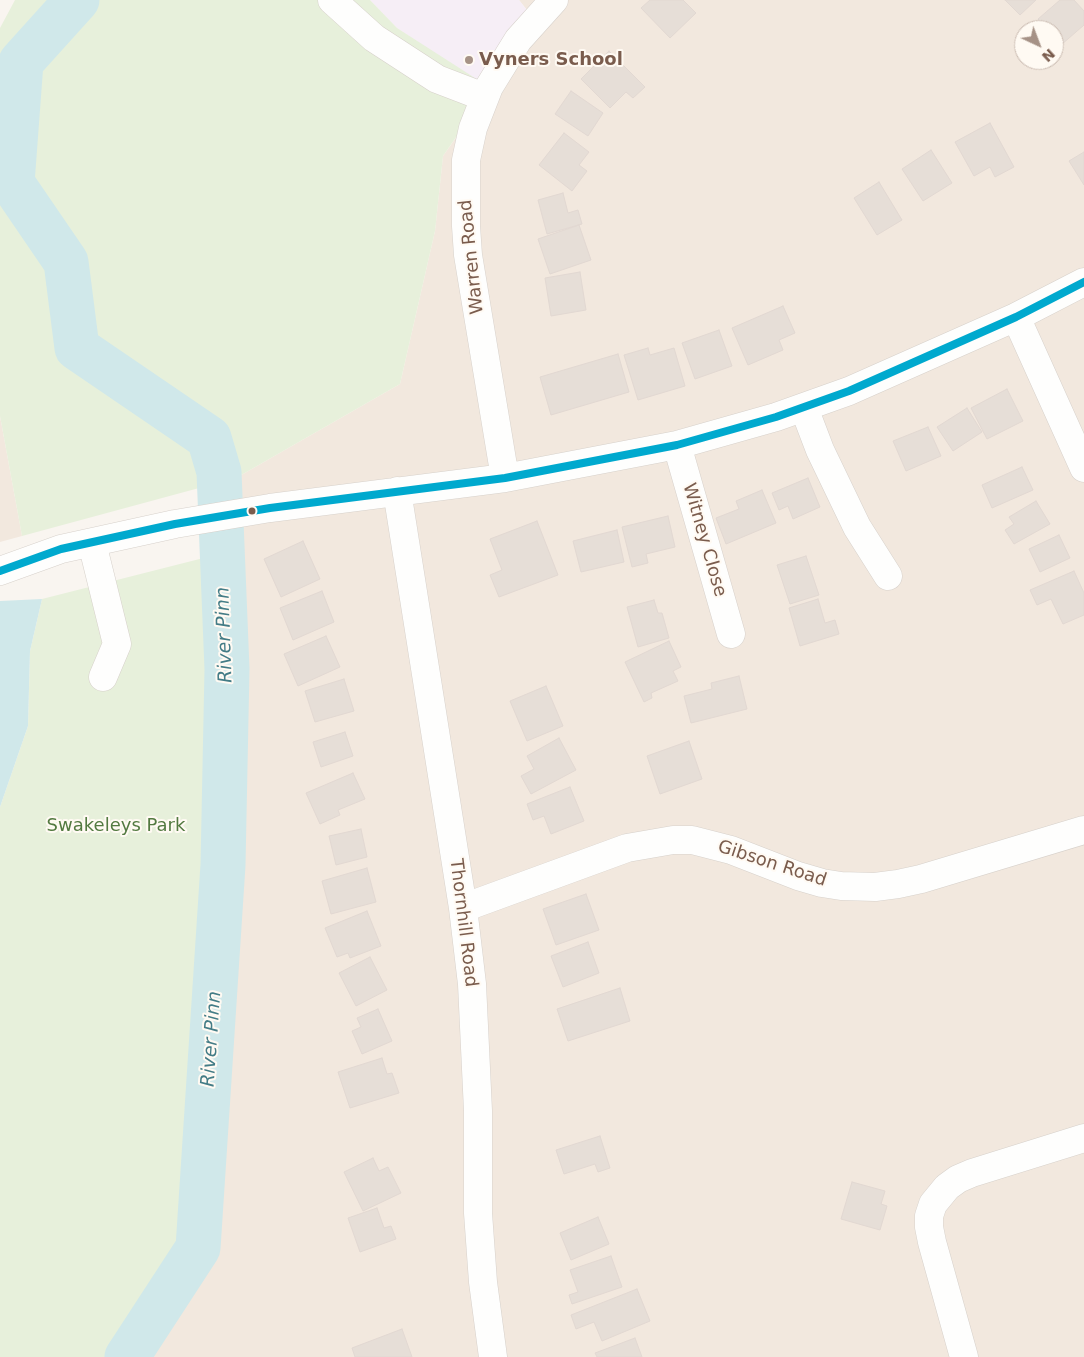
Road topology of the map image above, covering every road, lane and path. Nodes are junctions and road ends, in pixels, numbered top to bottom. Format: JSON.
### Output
{"nodes":[{"id":1,"x":332,"y":0,"type":"edge"},
{"id":2,"x":554,"y":0,"type":"edge"},
{"id":3,"x":484,"y":97,"type":"junction"},
{"id":4,"x":1084,"y":282,"type":"edge"},
{"id":5,"x":1016,"y":317,"type":"junction"},
{"id":6,"x":804,"y":408,"type":"junction"},
{"id":7,"x":677,"y":445,"type":"junction"},
{"id":8,"x":1084,"y":468,"type":"edge"},
{"id":9,"x":505,"y":478,"type":"junction"},
{"id":10,"x":397,"y":491,"type":"junction"},
{"id":11,"x":92,"y":543,"type":"junction"},
{"id":12,"x":0,"y":571,"type":"edge"},
{"id":13,"x":888,"y":576,"type":"dead end"},
{"id":14,"x":731,"y":634,"type":"dead end"},
{"id":15,"x":103,"y":677,"type":"dead end"},
{"id":16,"x":1083,"y":835,"type":"edge"},
{"id":17,"x":463,"y":908,"type":"junction"},
{"id":18,"x":1084,"y":1138,"type":"edge"},
{"id":19,"x":493,"y":1357,"type":"edge"},
{"id":20,"x":964,"y":1357,"type":"edge"}],
"edges":[{"from":1,"to":3,"type":"street"},
{"from":2,"to":3,"type":"street","name":"Warren Road"},
{"from":3,"to":9,"type":"street","name":"Warren Road"},
{"from":4,"to":5,"type":"street"},
{"from":5,"to":6,"type":"street"},
{"from":5,"to":8,"type":"street"},
{"from":6,"to":7,"type":"street"},
{"from":6,"to":13,"type":"street"},
{"from":7,"to":9,"type":"street"},
{"from":7,"to":14,"type":"street","name":"Witney Close"},
{"from":9,"to":10,"type":"street"},
{"from":10,"to":11,"type":"street"},
{"from":10,"to":17,"type":"street","name":"Thornhill Road"},
{"from":11,"to":12,"type":"street"},
{"from":11,"to":15,"type":"street"},
{"from":16,"to":17,"type":"street","name":"Gibson Road"},
{"from":17,"to":19,"type":"street","name":"Thornhill Road"},
{"from":18,"to":20,"type":"street"}]}
